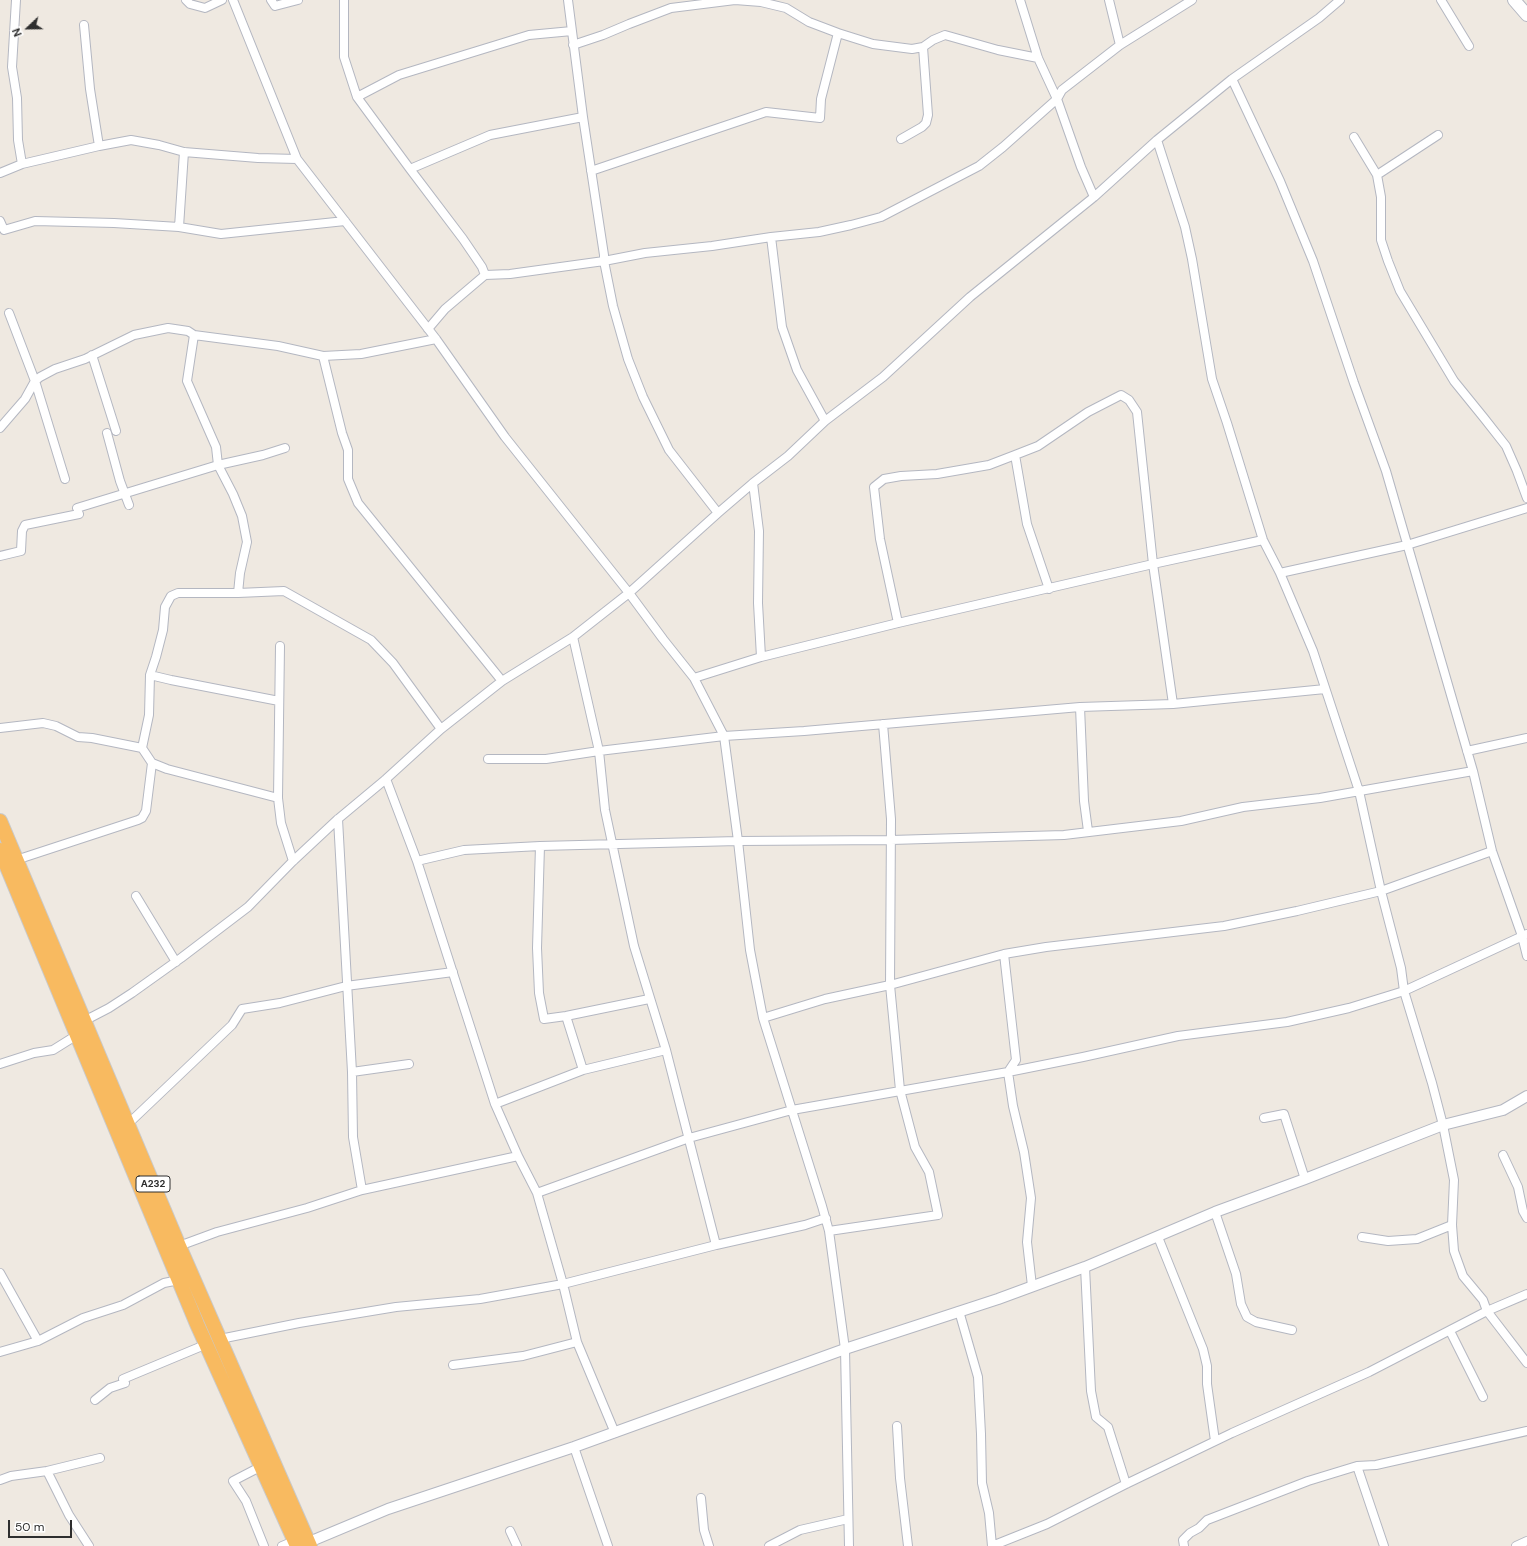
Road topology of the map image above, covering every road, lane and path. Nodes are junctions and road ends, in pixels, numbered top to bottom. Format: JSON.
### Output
{"nodes":[{"id":1,"x":16,"y":0,"type":"edge"},
{"id":2,"x":186,"y":0,"type":"edge"},
{"id":3,"x":222,"y":0,"type":"edge"},
{"id":4,"x":233,"y":0,"type":"edge"},
{"id":5,"x":271,"y":0,"type":"edge"},
{"id":6,"x":298,"y":0,"type":"edge"},
{"id":7,"x":344,"y":0,"type":"edge"},
{"id":8,"x":568,"y":0,"type":"edge"},
{"id":9,"x":1020,"y":0,"type":"edge"},
{"id":10,"x":1109,"y":0,"type":"edge"},
{"id":11,"x":1192,"y":0,"type":"edge"},
{"id":12,"x":1340,"y":0,"type":"edge"},
{"id":13,"x":1441,"y":0,"type":"edge"},
{"id":14,"x":1514,"y":0,"type":"edge"},
{"id":15,"x":1527,"y":15,"type":"edge"},
{"id":16,"x":84,"y":25,"type":"dead end"},
{"id":17,"x":572,"y":31,"type":"junction"},
{"id":18,"x":838,"y":33,"type":"junction"},
{"id":19,"x":573,"y":45,"type":"junction"},
{"id":20,"x":1120,"y":45,"type":"junction"},
{"id":21,"x":1469,"y":46,"type":"dead end"},
{"id":22,"x":923,"y":47,"type":"junction"},
{"id":23,"x":1038,"y":58,"type":"junction"},
{"id":24,"x":1232,"y":79,"type":"junction"},
{"id":25,"x":357,"y":97,"type":"junction"},
{"id":26,"x":1057,"y":99,"type":"junction"},
{"id":27,"x":583,"y":117,"type":"junction"},
{"id":28,"x":1438,"y":136,"type":"dead end"},
{"id":29,"x":1354,"y":137,"type":"dead end"},
{"id":30,"x":901,"y":139,"type":"dead end"},
{"id":31,"x":1157,"y":140,"type":"junction"},
{"id":32,"x":99,"y":146,"type":"junction"},
{"id":33,"x":184,"y":152,"type":"junction"},
{"id":34,"x":297,"y":159,"type":"junction"},
{"id":35,"x":22,"y":164,"type":"junction"},
{"id":36,"x":410,"y":169,"type":"junction"},
{"id":37,"x":591,"y":171,"type":"junction"},
{"id":38,"x":0,"y":172,"type":"edge"},
{"id":39,"x":1377,"y":175,"type":"junction"},
{"id":40,"x":1094,"y":197,"type":"junction"},
{"id":41,"x":0,"y":221,"type":"edge"},
{"id":42,"x":345,"y":221,"type":"junction"},
{"id":43,"x":179,"y":227,"type":"junction"},
{"id":44,"x":771,"y":237,"type":"junction"},
{"id":45,"x":604,"y":261,"type":"junction"},
{"id":46,"x":485,"y":275,"type":"junction"},
{"id":47,"x":9,"y":313,"type":"dead end"},
{"id":48,"x":428,"y":329,"type":"junction"},
{"id":49,"x":194,"y":335,"type":"junction"},
{"id":50,"x":436,"y":339,"type":"junction"},
{"id":51,"x":92,"y":355,"type":"junction"},
{"id":52,"x":323,"y":356,"type":"junction"},
{"id":53,"x":35,"y":381,"type":"junction"},
{"id":54,"x":825,"y":421,"type":"junction"},
{"id":55,"x":0,"y":428,"type":"edge"},
{"id":56,"x":285,"y":448,"type":"dead end"},
{"id":57,"x":1015,"y":455,"type":"junction"},
{"id":58,"x":218,"y":465,"type":"junction"},
{"id":59,"x":65,"y":479,"type":"dead end"},
{"id":60,"x":753,"y":483,"type":"junction"},
{"id":61,"x":124,"y":493,"type":"junction"},
{"id":62,"x":1527,"y":498,"type":"edge"},
{"id":63,"x":129,"y":504,"type":"dead end"},
{"id":64,"x":1527,"y":508,"type":"edge"},
{"id":65,"x":718,"y":513,"type":"junction"},
{"id":66,"x":1263,"y":540,"type":"junction"},
{"id":67,"x":1407,"y":546,"type":"junction"},
{"id":68,"x":0,"y":556,"type":"edge"},
{"id":69,"x":1153,"y":564,"type":"junction"},
{"id":70,"x":1280,"y":573,"type":"junction"},
{"id":71,"x":1048,"y":589,"type":"junction"},
{"id":72,"x":629,"y":593,"type":"junction"},
{"id":73,"x":238,"y":594,"type":"junction"},
{"id":74,"x":898,"y":623,"type":"junction"},
{"id":75,"x":573,"y":637,"type":"junction"},
{"id":76,"x":280,"y":646,"type":"dead end"},
{"id":77,"x":762,"y":656,"type":"junction"},
{"id":78,"x":150,"y":674,"type":"junction"},
{"id":79,"x":694,"y":678,"type":"junction"},
{"id":80,"x":502,"y":681,"type":"junction"},
{"id":81,"x":1325,"y":689,"type":"junction"},
{"id":82,"x":279,"y":701,"type":"junction"},
{"id":83,"x":1173,"y":704,"type":"junction"},
{"id":84,"x":1080,"y":707,"type":"junction"},
{"id":85,"x":883,"y":724,"type":"junction"},
{"id":86,"x":0,"y":728,"type":"edge"},
{"id":87,"x":441,"y":729,"type":"junction"},
{"id":88,"x":724,"y":736,"type":"junction"},
{"id":89,"x":1527,"y":738,"type":"edge"},
{"id":90,"x":142,"y":748,"type":"junction"},
{"id":91,"x":599,"y":751,"type":"junction"},
{"id":92,"x":1467,"y":751,"type":"junction"},
{"id":93,"x":488,"y":759,"type":"dead end"},
{"id":94,"x":152,"y":763,"type":"junction"},
{"id":95,"x":1472,"y":771,"type":"junction"},
{"id":96,"x":386,"y":779,"type":"junction"},
{"id":97,"x":1359,"y":791,"type":"junction"},
{"id":98,"x":278,"y":798,"type":"junction"},
{"id":99,"x":338,"y":819,"type":"junction"},
{"id":100,"x":0,"y":821,"type":"edge"},
{"id":101,"x":1088,"y":832,"type":"junction"},
{"id":102,"x":891,"y":840,"type":"junction"},
{"id":103,"x":738,"y":841,"type":"junction"},
{"id":104,"x":612,"y":844,"type":"junction"},
{"id":105,"x":540,"y":846,"type":"junction"},
{"id":106,"x":0,"y":850,"type":"edge"},
{"id":107,"x":1492,"y":851,"type":"junction"},
{"id":108,"x":16,"y":860,"type":"junction"},
{"id":109,"x":293,"y":861,"type":"junction"},
{"id":110,"x":417,"y":861,"type":"junction"},
{"id":111,"x":1382,"y":891,"type":"junction"},
{"id":112,"x":136,"y":896,"type":"dead end"},
{"id":113,"x":1524,"y":935,"type":"edge"},
{"id":114,"x":1004,"y":954,"type":"junction"},
{"id":115,"x":1527,"y":956,"type":"edge"},
{"id":116,"x":176,"y":962,"type":"junction"},
{"id":117,"x":453,"y":972,"type":"junction"},
{"id":118,"x":890,"y":985,"type":"junction"},
{"id":119,"x":346,"y":986,"type":"junction"},
{"id":120,"x":1404,"y":991,"type":"junction"},
{"id":121,"x":649,"y":998,"type":"junction"},
{"id":122,"x":566,"y":1016,"type":"junction"},
{"id":123,"x":763,"y":1018,"type":"junction"},
{"id":124,"x":84,"y":1020,"type":"junction"},
{"id":125,"x":77,"y":1035,"type":"junction"},
{"id":126,"x":666,"y":1050,"type":"junction"},
{"id":127,"x":0,"y":1064,"type":"edge"},
{"id":128,"x":409,"y":1064,"type":"dead end"},
{"id":129,"x":583,"y":1070,"type":"junction"},
{"id":130,"x":352,"y":1072,"type":"junction"},
{"id":131,"x":1008,"y":1072,"type":"junction"},
{"id":132,"x":900,"y":1090,"type":"junction"},
{"id":133,"x":1527,"y":1096,"type":"edge"},
{"id":134,"x":495,"y":1104,"type":"junction"},
{"id":135,"x":792,"y":1110,"type":"junction"},
{"id":136,"x":1264,"y":1118,"type":"dead end"},
{"id":137,"x":128,"y":1124,"type":"junction"},
{"id":138,"x":1443,"y":1125,"type":"junction"},
{"id":139,"x":689,"y":1138,"type":"junction"},
{"id":140,"x":1503,"y":1155,"type":"dead end"},
{"id":141,"x":518,"y":1156,"type":"junction"},
{"id":142,"x":1306,"y":1179,"type":"junction"},
{"id":143,"x":362,"y":1190,"type":"junction"},
{"id":144,"x":536,"y":1193,"type":"junction"},
{"id":145,"x":1215,"y":1212,"type":"junction"},
{"id":146,"x":826,"y":1218,"type":"junction"},
{"id":147,"x":1527,"y":1218,"type":"edge"},
{"id":148,"x":1452,"y":1224,"type":"junction"},
{"id":149,"x":829,"y":1231,"type":"junction"},
{"id":150,"x":1158,"y":1237,"type":"junction"},
{"id":151,"x":1362,"y":1237,"type":"dead end"},
{"id":152,"x":716,"y":1245,"type":"junction"},
{"id":153,"x":179,"y":1246,"type":"junction"},
{"id":154,"x":1085,"y":1266,"type":"junction"},
{"id":155,"x":0,"y":1273,"type":"edge"},
{"id":156,"x":181,"y":1284,"type":"junction"},
{"id":157,"x":562,"y":1284,"type":"junction"},
{"id":158,"x":1032,"y":1286,"type":"junction"},
{"id":159,"x":1527,"y":1294,"type":"edge"},
{"id":160,"x":959,"y":1311,"type":"junction"},
{"id":161,"x":1487,"y":1311,"type":"junction"},
{"id":162,"x":1292,"y":1330,"type":"dead end"},
{"id":163,"x":1450,"y":1331,"type":"junction"},
{"id":164,"x":220,"y":1339,"type":"junction"},
{"id":165,"x":38,"y":1341,"type":"junction"},
{"id":166,"x":577,"y":1342,"type":"junction"},
{"id":167,"x":207,"y":1344,"type":"junction"},
{"id":168,"x":844,"y":1349,"type":"junction"},
{"id":169,"x":0,"y":1352,"type":"edge"},
{"id":170,"x":1527,"y":1364,"type":"edge"},
{"id":171,"x":453,"y":1365,"type":"dead end"},
{"id":172,"x":1483,"y":1397,"type":"dead end"},
{"id":173,"x":95,"y":1400,"type":"dead end"},
{"id":174,"x":896,"y":1426,"type":"dead end"},
{"id":175,"x":1527,"y":1430,"type":"edge"},
{"id":176,"x":615,"y":1433,"type":"junction"},
{"id":177,"x":1215,"y":1441,"type":"junction"},
{"id":178,"x":574,"y":1447,"type":"junction"},
{"id":179,"x":100,"y":1458,"type":"dead end"},
{"id":180,"x":1358,"y":1466,"type":"junction"},
{"id":181,"x":260,"y":1467,"type":"junction"},
{"id":182,"x":47,"y":1471,"type":"junction"},
{"id":183,"x":0,"y":1480,"type":"edge"},
{"id":184,"x":1126,"y":1484,"type":"junction"},
{"id":185,"x":701,"y":1498,"type":"dead end"},
{"id":186,"x":848,"y":1519,"type":"junction"},
{"id":187,"x":510,"y":1531,"type":"dead end"},
{"id":188,"x":1527,"y":1542,"type":"edge"},
{"id":189,"x":298,"y":1544,"type":"edge"},
{"id":190,"x":89,"y":1546,"type":"edge"},
{"id":191,"x":264,"y":1546,"type":"edge"},
{"id":192,"x":517,"y":1546,"type":"edge"},
{"id":193,"x":608,"y":1546,"type":"edge"},
{"id":194,"x":709,"y":1546,"type":"edge"},
{"id":195,"x":769,"y":1546,"type":"edge"},
{"id":196,"x":849,"y":1546,"type":"edge"},
{"id":197,"x":908,"y":1546,"type":"edge"},
{"id":198,"x":992,"y":1546,"type":"edge"},
{"id":199,"x":1184,"y":1546,"type":"edge"},
{"id":200,"x":1384,"y":1546,"type":"edge"},
{"id":201,"x":1516,"y":1546,"type":"edge"}],
"edges":[{"from":1,"to":35,"type":"street"},
{"from":2,"to":3,"type":"street"},
{"from":4,"to":34,"type":"street"},
{"from":5,"to":6,"type":"street"},
{"from":7,"to":25,"type":"street"},
{"from":8,"to":17,"type":"street"},
{"from":9,"to":23,"type":"street"},
{"from":10,"to":20,"type":"street"},
{"from":11,"to":20,"type":"street"},
{"from":12,"to":24,"type":"street"},
{"from":13,"to":21,"type":"street"},
{"from":14,"to":15,"type":"main road"},
{"from":16,"to":32,"type":"street"},
{"from":17,"to":19,"type":"street"},
{"from":17,"to":25,"type":"street"},
{"from":18,"to":19,"type":"street"},
{"from":18,"to":22,"type":"street"},
{"from":18,"to":37,"type":"street"},
{"from":19,"to":27,"type":"street"},
{"from":20,"to":26,"type":"street"},
{"from":22,"to":23,"type":"street"},
{"from":22,"to":30,"type":"street"},
{"from":23,"to":26,"type":"street"},
{"from":24,"to":31,"type":"street"},
{"from":24,"to":67,"type":"street"},
{"from":25,"to":36,"type":"street"},
{"from":26,"to":40,"type":"street"},
{"from":26,"to":44,"type":"street"},
{"from":27,"to":36,"type":"street"},
{"from":27,"to":37,"type":"street"},
{"from":28,"to":39,"type":"street"},
{"from":29,"to":39,"type":"street"},
{"from":31,"to":40,"type":"street"},
{"from":31,"to":66,"type":"street"},
{"from":32,"to":33,"type":"street"},
{"from":32,"to":35,"type":"street"},
{"from":33,"to":34,"type":"street"},
{"from":33,"to":43,"type":"street"},
{"from":34,"to":42,"type":"street"},
{"from":35,"to":38,"type":"street"},
{"from":36,"to":46,"type":"street"},
{"from":37,"to":45,"type":"street"},
{"from":39,"to":62,"type":"street"},
{"from":40,"to":54,"type":"street"},
{"from":41,"to":43,"type":"street"},
{"from":42,"to":43,"type":"street"},
{"from":42,"to":48,"type":"street"},
{"from":44,"to":45,"type":"street"},
{"from":44,"to":54,"type":"street"},
{"from":45,"to":46,"type":"street"},
{"from":45,"to":65,"type":"street"},
{"from":46,"to":48,"type":"street"},
{"from":47,"to":53,"type":"street"},
{"from":48,"to":50,"type":"street"},
{"from":49,"to":51,"type":"street"},
{"from":49,"to":52,"type":"street"},
{"from":49,"to":58,"type":"street"},
{"from":50,"to":52,"type":"street"},
{"from":50,"to":72,"type":"street"},
{"from":51,"to":53,"type":"street"},
{"from":51,"to":61,"type":"street"},
{"from":52,"to":80,"type":"street"},
{"from":53,"to":55,"type":"street"},
{"from":53,"to":59,"type":"street"},
{"from":54,"to":60,"type":"street"},
{"from":56,"to":58,"type":"street"},
{"from":57,"to":69,"type":"street"},
{"from":57,"to":71,"type":"street"},
{"from":57,"to":74,"type":"street"},
{"from":58,"to":61,"type":"street"},
{"from":58,"to":73,"type":"street"},
{"from":60,"to":65,"type":"street"},
{"from":60,"to":77,"type":"street"},
{"from":61,"to":63,"type":"street"},
{"from":61,"to":68,"type":"street"},
{"from":64,"to":67,"type":"street"},
{"from":65,"to":72,"type":"street"},
{"from":66,"to":69,"type":"street"},
{"from":66,"to":70,"type":"street"},
{"from":67,"to":70,"type":"street"},
{"from":67,"to":92,"type":"street"},
{"from":69,"to":71,"type":"street"},
{"from":69,"to":83,"type":"street"},
{"from":70,"to":81,"type":"street"},
{"from":71,"to":74,"type":"street"},
{"from":72,"to":75,"type":"street"},
{"from":72,"to":79,"type":"street"},
{"from":73,"to":78,"type":"street"},
{"from":73,"to":87,"type":"street"},
{"from":74,"to":77,"type":"street"},
{"from":75,"to":80,"type":"street"},
{"from":75,"to":91,"type":"street"},
{"from":76,"to":82,"type":"street"},
{"from":77,"to":79,"type":"street"},
{"from":78,"to":82,"type":"street"},
{"from":78,"to":90,"type":"street"},
{"from":79,"to":88,"type":"street"},
{"from":80,"to":87,"type":"street"},
{"from":81,"to":83,"type":"street"},
{"from":81,"to":97,"type":"street"},
{"from":82,"to":98,"type":"street"},
{"from":83,"to":84,"type":"street"},
{"from":84,"to":85,"type":"street"},
{"from":84,"to":101,"type":"street"},
{"from":85,"to":88,"type":"street"},
{"from":85,"to":102,"type":"street"},
{"from":86,"to":90,"type":"street"},
{"from":87,"to":96,"type":"street"},
{"from":88,"to":91,"type":"street"},
{"from":88,"to":103,"type":"street"},
{"from":89,"to":92,"type":"street"},
{"from":90,"to":94,"type":"street"},
{"from":91,"to":93,"type":"street"},
{"from":91,"to":104,"type":"street"},
{"from":92,"to":95,"type":"street"},
{"from":94,"to":98,"type":"street"},
{"from":94,"to":108,"type":"street"},
{"from":95,"to":97,"type":"street"},
{"from":95,"to":107,"type":"street"},
{"from":96,"to":99,"type":"street"},
{"from":96,"to":110,"type":"street"},
{"from":97,"to":101,"type":"street"},
{"from":97,"to":111,"type":"street"},
{"from":98,"to":109,"type":"street"},
{"from":99,"to":109,"type":"street"},
{"from":99,"to":119,"type":"street"},
{"from":100,"to":108,"type":"highway","number":"A232"},
{"from":101,"to":102,"type":"street"},
{"from":102,"to":103,"type":"street"},
{"from":102,"to":118,"type":"street"},
{"from":103,"to":104,"type":"street"},
{"from":103,"to":123,"type":"street"},
{"from":104,"to":105,"type":"street"},
{"from":104,"to":121,"type":"street"},
{"from":105,"to":110,"type":"street"},
{"from":105,"to":122,"type":"street"},
{"from":106,"to":125,"type":"highway","number":"A232"},
{"from":107,"to":111,"type":"street"},
{"from":107,"to":113,"type":"street"},
{"from":108,"to":124,"type":"highway","number":"A232"},
{"from":109,"to":116,"type":"street"},
{"from":110,"to":117,"type":"street"},
{"from":111,"to":114,"type":"street"},
{"from":111,"to":120,"type":"street"},
{"from":112,"to":116,"type":"street"},
{"from":113,"to":115,"type":"street"},
{"from":113,"to":120,"type":"street"},
{"from":114,"to":118,"type":"street"},
{"from":114,"to":131,"type":"street"},
{"from":116,"to":124,"type":"street"},
{"from":117,"to":119,"type":"street"},
{"from":117,"to":134,"type":"street"},
{"from":118,"to":123,"type":"street"},
{"from":118,"to":132,"type":"street"},
{"from":119,"to":130,"type":"street"},
{"from":119,"to":137,"type":"street"},
{"from":120,"to":131,"type":"street"},
{"from":120,"to":138,"type":"street"},
{"from":121,"to":122,"type":"street"},
{"from":121,"to":126,"type":"street"},
{"from":122,"to":129,"type":"street"},
{"from":123,"to":135,"type":"street"},
{"from":124,"to":137,"type":"highway","number":"A232"},
{"from":125,"to":127,"type":"street"},
{"from":125,"to":156,"type":"highway","number":"A232"},
{"from":126,"to":129,"type":"street"},
{"from":126,"to":139,"type":"street"},
{"from":128,"to":130,"type":"street"},
{"from":129,"to":134,"type":"street"},
{"from":130,"to":143,"type":"street"},
{"from":131,"to":132,"type":"street"},
{"from":131,"to":158,"type":"street"},
{"from":132,"to":135,"type":"street"},
{"from":132,"to":149,"type":"street"},
{"from":133,"to":138,"type":"street"},
{"from":134,"to":141,"type":"street"},
{"from":135,"to":139,"type":"street"},
{"from":135,"to":146,"type":"street"},
{"from":136,"to":142,"type":"street"},
{"from":137,"to":153,"type":"highway","number":"A232"},
{"from":138,"to":142,"type":"street"},
{"from":138,"to":148,"type":"street"},
{"from":139,"to":144,"type":"street"},
{"from":139,"to":152,"type":"street"},
{"from":140,"to":147,"type":"street"},
{"from":141,"to":143,"type":"street"},
{"from":141,"to":144,"type":"street"},
{"from":142,"to":145,"type":"street"},
{"from":143,"to":153,"type":"street"},
{"from":144,"to":157,"type":"street"},
{"from":145,"to":150,"type":"street"},
{"from":145,"to":162,"type":"street"},
{"from":146,"to":149,"type":"street"},
{"from":146,"to":152,"type":"street"},
{"from":148,"to":151,"type":"street"},
{"from":148,"to":161,"type":"street"},
{"from":149,"to":168,"type":"street"},
{"from":150,"to":154,"type":"street"},
{"from":150,"to":177,"type":"street"},
{"from":152,"to":157,"type":"street"},
{"from":153,"to":164,"type":"highway","number":"A232"},
{"from":154,"to":158,"type":"street"},
{"from":154,"to":184,"type":"street"},
{"from":155,"to":165,"type":"street"},
{"from":156,"to":165,"type":"street"},
{"from":156,"to":167,"type":"highway","number":"A232"},
{"from":157,"to":164,"type":"street"},
{"from":157,"to":166,"type":"street"},
{"from":158,"to":160,"type":"street"},
{"from":159,"to":161,"type":"street"},
{"from":160,"to":168,"type":"street"},
{"from":160,"to":198,"type":"street"},
{"from":161,"to":163,"type":"street"},
{"from":161,"to":170,"type":"street"},
{"from":163,"to":172,"type":"street"},
{"from":163,"to":177,"type":"street"},
{"from":164,"to":189,"type":"highway","number":"A232"},
{"from":165,"to":169,"type":"street"},
{"from":166,"to":171,"type":"street"},
{"from":166,"to":176,"type":"street"},
{"from":167,"to":173,"type":"street"},
{"from":167,"to":181,"type":"highway","number":"A232"},
{"from":168,"to":176,"type":"street"},
{"from":168,"to":186,"type":"street"},
{"from":174,"to":197,"type":"street"},
{"from":175,"to":180,"type":"street"},
{"from":176,"to":178,"type":"street"},
{"from":177,"to":184,"type":"street"},
{"from":178,"to":189,"type":"street"},
{"from":178,"to":193,"type":"street"},
{"from":179,"to":182,"type":"street"},
{"from":180,"to":199,"type":"street"},
{"from":180,"to":200,"type":"street"},
{"from":181,"to":189,"type":"highway","number":"A232"},
{"from":181,"to":191,"type":"street"},
{"from":182,"to":183,"type":"street"},
{"from":182,"to":190,"type":"street"},
{"from":184,"to":198,"type":"street"},
{"from":185,"to":194,"type":"street"},
{"from":186,"to":195,"type":"street"},
{"from":186,"to":196,"type":"street"},
{"from":187,"to":192,"type":"street"},
{"from":188,"to":201,"type":"street"}]}
